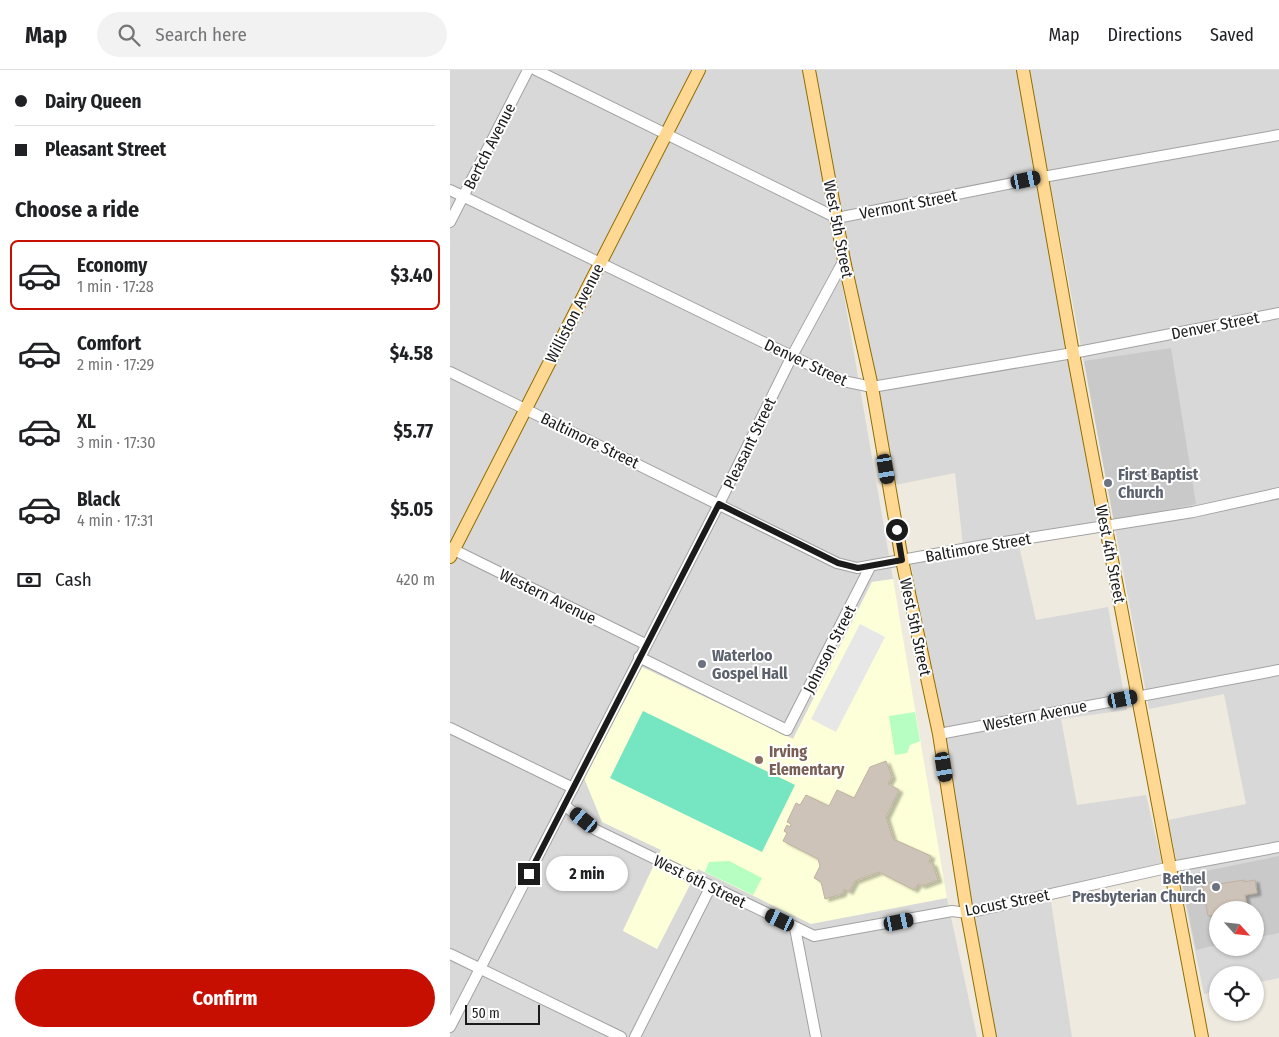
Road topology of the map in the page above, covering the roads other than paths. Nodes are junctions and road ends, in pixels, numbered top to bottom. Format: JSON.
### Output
{"nodes":[{"id":1,"x":528,"y":70,"type":"edge"},
{"id":2,"x":536,"y":70,"type":"edge"},
{"id":3,"x":699,"y":70,"type":"edge"},
{"id":4,"x":809,"y":70,"type":"edge"},
{"id":5,"x":1023,"y":70,"type":"edge"},
{"id":6,"x":665,"y":134,"type":"junction"},
{"id":7,"x":1279,"y":135,"type":"edge"},
{"id":8,"x":1043,"y":177,"type":"junction"},
{"id":9,"x":450,"y":190,"type":"edge"},
{"id":10,"x":463,"y":196,"type":"junction"},
{"id":11,"x":837,"y":218,"type":"junction"},
{"id":12,"x":450,"y":222,"type":"edge"},
{"id":13,"x":844,"y":260,"type":"junction"},
{"id":14,"x":600,"y":262,"type":"junction"},
{"id":15,"x":1279,"y":313,"type":"edge"},
{"id":16,"x":1073,"y":353,"type":"junction"},
{"id":17,"x":792,"y":356,"type":"junction"},
{"id":18,"x":450,"y":372,"type":"edge"},
{"id":19,"x":872,"y":387,"type":"junction"},
{"id":20,"x":526,"y":408,"type":"junction"},
{"id":21,"x":1279,"y":493,"type":"edge"},
{"id":22,"x":719,"y":504,"type":"junction"},
{"id":23,"x":1106,"y":526,"type":"junction"},
{"id":24,"x":451,"y":552,"type":"edge"},
{"id":25,"x":902,"y":560,"type":"junction"},
{"id":26,"x":870,"y":567,"type":"junction"},
{"id":27,"x":646,"y":644,"type":"junction"},
{"id":28,"x":639,"y":657,"type":"junction"},
{"id":29,"x":1279,"y":670,"type":"edge"},
{"id":30,"x":1138,"y":696,"type":"junction"},
{"id":31,"x":450,"y":728,"type":"edge"},
{"id":32,"x":939,"y":734,"type":"junction"},
{"id":33,"x":573,"y":788,"type":"junction"},
{"id":34,"x":564,"y":805,"type":"junction"},
{"id":35,"x":1279,"y":847,"type":"edge"},
{"id":36,"x":1171,"y":867,"type":"junction"},
{"id":37,"x":710,"y":886,"type":"junction"},
{"id":38,"x":967,"y":913,"type":"junction"},
{"id":39,"x":795,"y":928,"type":"junction"},
{"id":40,"x":450,"y":954,"type":"edge"},
{"id":41,"x":480,"y":969,"type":"junction"},
{"id":42,"x":450,"y":1027,"type":"edge"},
{"id":43,"x":621,"y":1037,"type":"edge"},
{"id":44,"x":635,"y":1037,"type":"edge"},
{"id":45,"x":816,"y":1037,"type":"edge"},
{"id":46,"x":990,"y":1037,"type":"edge"},
{"id":47,"x":1202,"y":1037,"type":"edge"}],
"edges":[{"from":1,"to":10,"type":"street","name":"Bertch Avenue"},
{"from":2,"to":6,"type":"street","name":"Vermont Street"},
{"from":3,"to":6,"type":"main road","name":"Williston Avenue"},
{"from":4,"to":11,"type":"main road","name":"West 5th Street"},
{"from":5,"to":8,"type":"main road","name":"West 4th Street"},
{"from":6,"to":11,"type":"street","name":"Vermont Street"},
{"from":6,"to":14,"type":"main road","name":"Williston Avenue"},
{"from":7,"to":8,"type":"street","name":"Vermont Street"},
{"from":8,"to":11,"type":"street","name":"Vermont Street"},
{"from":8,"to":16,"type":"main road","name":"West 4th Street"},
{"from":9,"to":10,"type":"street","name":"Denver Street"},
{"from":10,"to":12,"type":"street","name":"Bertch Avenue"},
{"from":10,"to":14,"type":"street","name":"Denver Street"},
{"from":11,"to":13,"type":"main road","name":"West 5th Street"},
{"from":13,"to":17,"type":"street","name":"Pleasant Street"},
{"from":13,"to":19,"type":"main road","name":"West 5th Street"},
{"from":14,"to":17,"type":"street","name":"Denver Street"},
{"from":14,"to":20,"type":"main road","name":"Williston Avenue"},
{"from":15,"to":16,"type":"street","name":"Denver Street"},
{"from":16,"to":19,"type":"street","name":"Denver Street"},
{"from":16,"to":23,"type":"main road","name":"West 4th Street"},
{"from":17,"to":19,"type":"street","name":"Denver Street"},
{"from":17,"to":22,"type":"street","name":"Pleasant Street"},
{"from":18,"to":20,"type":"street","name":"Baltimore Street"},
{"from":19,"to":25,"type":"main road","name":"West 5th Street"},
{"from":20,"to":22,"type":"street","name":"Baltimore Street"},
{"from":20,"to":24,"type":"main road","name":"Williston Avenue"},
{"from":21,"to":23,"type":"street","name":"Baltimore Street"},
{"from":22,"to":26,"type":"street","name":"Baltimore Street"},
{"from":22,"to":27,"type":"street","name":"Pleasant Street"},
{"from":23,"to":25,"type":"street","name":"Baltimore Street"},
{"from":23,"to":30,"type":"main road","name":"West 4th Street"},
{"from":24,"to":27,"type":"street","name":"Western Avenue"},
{"from":25,"to":26,"type":"street","name":"Baltimore Street"},
{"from":25,"to":32,"type":"main road","name":"West 5th Street"},
{"from":26,"to":28,"type":"street","name":"Johnson Street"},
{"from":27,"to":28,"type":"street","name":"Pleasant Street"},
{"from":28,"to":33,"type":"street","name":"Pleasant Street"},
{"from":29,"to":30,"type":"street","name":"Western Avenue"},
{"from":30,"to":32,"type":"street","name":"Western Avenue"},
{"from":30,"to":36,"type":"main road","name":"West 4th Street"},
{"from":31,"to":33,"type":"street"},
{"from":32,"to":38,"type":"main road","name":"West 5th Street"},
{"from":33,"to":34,"type":"street","name":"Pleasant Street"},
{"from":34,"to":37,"type":"street","name":"West 6th Street"},
{"from":34,"to":41,"type":"street","name":"Pleasant Street"},
{"from":35,"to":36,"type":"street","name":"Locust Street"},
{"from":36,"to":38,"type":"street","name":"Locust Street"},
{"from":36,"to":47,"type":"main road","name":"West 4th Street"},
{"from":37,"to":39,"type":"street","name":"West 6th Street"},
{"from":37,"to":44,"type":"street"},
{"from":38,"to":39,"type":"street","name":"Locust Street"},
{"from":38,"to":46,"type":"main road","name":"West 5th Street"},
{"from":39,"to":45,"type":"street"},
{"from":40,"to":41,"type":"street"},
{"from":41,"to":42,"type":"street","name":"Pleasant Street"},
{"from":41,"to":43,"type":"street"}]}
